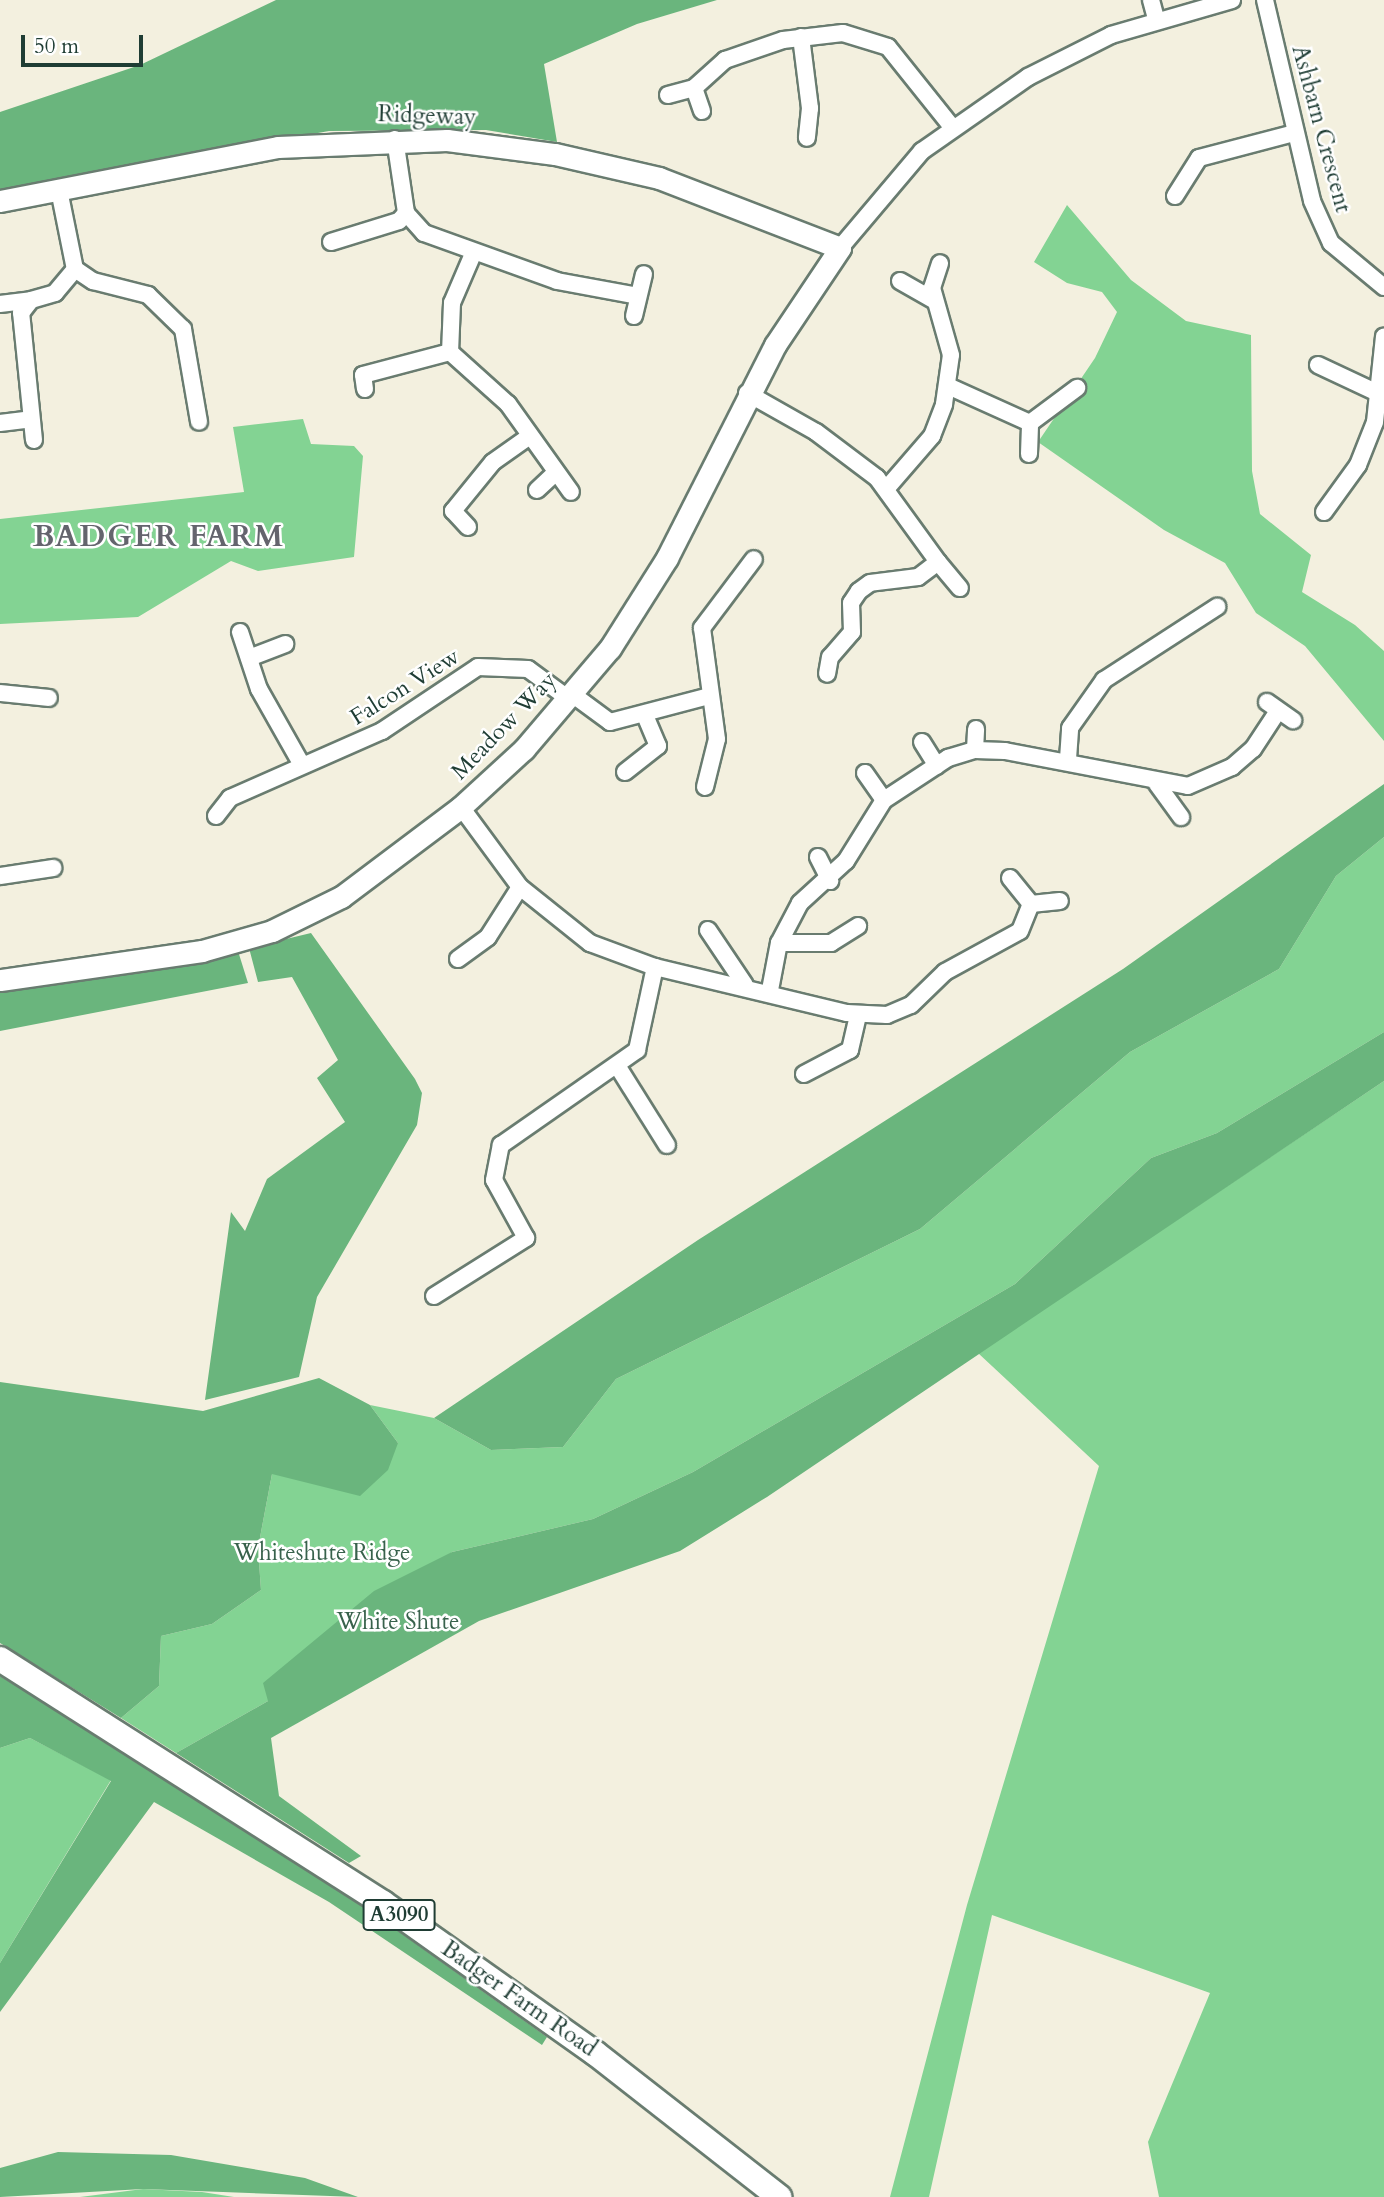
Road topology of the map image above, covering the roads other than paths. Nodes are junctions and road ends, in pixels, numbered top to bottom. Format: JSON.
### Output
{"nodes":[{"id":1,"x":1151,"y":0,"type":"edge"},
{"id":2,"x":1232,"y":0,"type":"edge"},
{"id":3,"x":1265,"y":0,"type":"edge"},
{"id":4,"x":1156,"y":19,"type":"junction"},
{"id":5,"x":801,"y":37,"type":"junction"},
{"id":6,"x":694,"y":88,"type":"junction"},
{"id":7,"x":668,"y":95,"type":"dead end"},
{"id":8,"x":702,"y":111,"type":"dead end"},
{"id":9,"x":953,"y":128,"type":"junction"},
{"id":10,"x":1294,"y":133,"type":"junction"},
{"id":11,"x":807,"y":138,"type":"dead end"},
{"id":12,"x":395,"y":139,"type":"junction"},
{"id":13,"x":59,"y":190,"type":"junction"},
{"id":14,"x":1175,"y":196,"type":"dead end"},
{"id":15,"x":0,"y":201,"type":"edge"},
{"id":16,"x":406,"y":213,"type":"junction"},
{"id":17,"x":331,"y":242,"type":"dead end"},
{"id":18,"x":840,"y":248,"type":"junction"},
{"id":19,"x":473,"y":254,"type":"junction"},
{"id":20,"x":940,"y":263,"type":"dead end"},
{"id":21,"x":75,"y":269,"type":"junction"},
{"id":22,"x":644,"y":274,"type":"dead end"},
{"id":23,"x":900,"y":281,"type":"dead end"},
{"id":24,"x":1384,"y":287,"type":"edge"},
{"id":25,"x":638,"y":296,"type":"junction"},
{"id":26,"x":31,"y":300,"type":"junction"},
{"id":27,"x":935,"y":301,"type":"junction"},
{"id":28,"x":0,"y":304,"type":"edge"},
{"id":29,"x":634,"y":316,"type":"dead end"},
{"id":30,"x":1384,"y":336,"type":"edge"},
{"id":31,"x":450,"y":352,"type":"junction"},
{"id":32,"x":1318,"y":365,"type":"dead end"},
{"id":33,"x":948,"y":386,"type":"junction"},
{"id":34,"x":1077,"y":388,"type":"dead end"},
{"id":35,"x":365,"y":389,"type":"dead end"},
{"id":36,"x":747,"y":393,"type":"junction"},
{"id":37,"x":1380,"y":396,"type":"edge"},
{"id":38,"x":31,"y":419,"type":"junction"},
{"id":39,"x":199,"y":422,"type":"dead end"},
{"id":40,"x":1030,"y":423,"type":"junction"},
{"id":41,"x":0,"y":424,"type":"edge"},
{"id":42,"x":527,"y":438,"type":"junction"},
{"id":43,"x":34,"y":440,"type":"dead end"},
{"id":44,"x":1029,"y":454,"type":"dead end"},
{"id":45,"x":555,"y":473,"type":"junction"},
{"id":46,"x":887,"y":488,"type":"junction"},
{"id":47,"x":537,"y":490,"type":"dead end"},
{"id":48,"x":571,"y":492,"type":"dead end"},
{"id":49,"x":1324,"y":512,"type":"dead end"},
{"id":50,"x":468,"y":527,"type":"dead end"},
{"id":51,"x":754,"y":559,"type":"dead end"},
{"id":52,"x":938,"y":562,"type":"junction"},
{"id":53,"x":960,"y":588,"type":"dead end"},
{"id":54,"x":1217,"y":607,"type":"dead end"},
{"id":55,"x":240,"y":632,"type":"dead end"},
{"id":56,"x":285,"y":644,"type":"dead end"},
{"id":57,"x":249,"y":658,"type":"junction"},
{"id":58,"x":827,"y":674,"type":"dead end"},
{"id":59,"x":0,"y":693,"type":"edge"},
{"id":60,"x":709,"y":696,"type":"junction"},
{"id":61,"x":570,"y":697,"type":"junction"},
{"id":62,"x":49,"y":698,"type":"dead end"},
{"id":63,"x":645,"y":715,"type":"junction"},
{"id":64,"x":1293,"y":720,"type":"dead end"},
{"id":65,"x":976,"y":729,"type":"dead end"},
{"id":66,"x":922,"y":742,"type":"dead end"},
{"id":67,"x":975,"y":750,"type":"junction"},
{"id":68,"x":1068,"y":759,"type":"junction"},
{"id":69,"x":302,"y":765,"type":"junction"},
{"id":70,"x":937,"y":766,"type":"junction"},
{"id":71,"x":625,"y":772,"type":"dead end"},
{"id":72,"x":865,"y":773,"type":"dead end"},
{"id":73,"x":1157,"y":784,"type":"junction"},
{"id":74,"x":705,"y":787,"type":"dead end"},
{"id":75,"x":884,"y":800,"type":"junction"},
{"id":76,"x":461,"y":807,"type":"junction"},
{"id":77,"x":216,"y":816,"type":"dead end"},
{"id":78,"x":1181,"y":817,"type":"dead end"},
{"id":79,"x":817,"y":857,"type":"dead end"},
{"id":80,"x":53,"y":868,"type":"dead end"},
{"id":81,"x":0,"y":876,"type":"edge"},
{"id":82,"x":1010,"y":878,"type":"dead end"},
{"id":83,"x":830,"y":881,"type":"junction"},
{"id":84,"x":520,"y":887,"type":"junction"},
{"id":85,"x":1060,"y":901,"type":"dead end"},
{"id":86,"x":1031,"y":904,"type":"junction"},
{"id":87,"x":858,"y":926,"type":"dead end"},
{"id":88,"x":708,"y":930,"type":"dead end"},
{"id":89,"x":779,"y":943,"type":"junction"},
{"id":90,"x":458,"y":958,"type":"dead end"},
{"id":91,"x":655,"y":967,"type":"junction"},
{"id":92,"x":0,"y":980,"type":"edge"},
{"id":93,"x":745,"y":985,"type":"junction"},
{"id":94,"x":770,"y":990,"type":"junction"},
{"id":95,"x":858,"y":1014,"type":"junction"},
{"id":96,"x":618,"y":1067,"type":"junction"},
{"id":97,"x":804,"y":1074,"type":"dead end"},
{"id":98,"x":667,"y":1145,"type":"dead end"},
{"id":99,"x":540,"y":1229,"type":"dead end"},
{"id":100,"x":526,"y":1238,"type":"junction"},
{"id":101,"x":434,"y":1296,"type":"dead end"},
{"id":102,"x":0,"y":1659,"type":"edge"},
{"id":103,"x":779,"y":2197,"type":"edge"}],
"edges":[{"from":1,"to":4,"type":"street"},
{"from":2,"to":4,"type":"street"},
{"from":3,"to":10,"type":"street","name":"Ashbarn Crescent"},
{"from":4,"to":9,"type":"street"},
{"from":5,"to":6,"type":"street"},
{"from":5,"to":9,"type":"street"},
{"from":5,"to":11,"type":"street"},
{"from":6,"to":7,"type":"street"},
{"from":6,"to":8,"type":"street"},
{"from":9,"to":18,"type":"street"},
{"from":10,"to":14,"type":"street"},
{"from":10,"to":24,"type":"street","name":"Ashbarn Crescent"},
{"from":12,"to":13,"type":"street","name":"Ridgeway"},
{"from":12,"to":16,"type":"street"},
{"from":12,"to":18,"type":"street","name":"Ridgeway"},
{"from":13,"to":15,"type":"street","name":"Ridgeway"},
{"from":13,"to":21,"type":"street"},
{"from":16,"to":17,"type":"street"},
{"from":16,"to":19,"type":"street"},
{"from":18,"to":36,"type":"street","name":"Meadow Way"},
{"from":19,"to":25,"type":"street"},
{"from":19,"to":31,"type":"street"},
{"from":20,"to":27,"type":"street"},
{"from":21,"to":26,"type":"street"},
{"from":21,"to":39,"type":"street"},
{"from":22,"to":25,"type":"street"},
{"from":23,"to":27,"type":"street"},
{"from":25,"to":29,"type":"street"},
{"from":26,"to":28,"type":"street"},
{"from":26,"to":38,"type":"street"},
{"from":27,"to":33,"type":"street"},
{"from":30,"to":37,"type":"street"},
{"from":31,"to":35,"type":"street"},
{"from":31,"to":42,"type":"street"},
{"from":32,"to":37,"type":"street"},
{"from":33,"to":40,"type":"street"},
{"from":33,"to":46,"type":"street"},
{"from":34,"to":40,"type":"street"},
{"from":36,"to":46,"type":"street"},
{"from":36,"to":61,"type":"street","name":"Meadow Way"},
{"from":37,"to":49,"type":"street"},
{"from":38,"to":41,"type":"street"},
{"from":38,"to":43,"type":"street"},
{"from":40,"to":44,"type":"street"},
{"from":42,"to":45,"type":"street"},
{"from":42,"to":50,"type":"street"},
{"from":45,"to":47,"type":"street"},
{"from":45,"to":48,"type":"street"},
{"from":46,"to":52,"type":"street"},
{"from":51,"to":60,"type":"street"},
{"from":52,"to":53,"type":"street"},
{"from":52,"to":58,"type":"street"},
{"from":54,"to":68,"type":"street"},
{"from":55,"to":57,"type":"street"},
{"from":56,"to":57,"type":"street"},
{"from":57,"to":69,"type":"street"},
{"from":59,"to":62,"type":"street"},
{"from":60,"to":63,"type":"street","name":"Falcon View"},
{"from":60,"to":74,"type":"street"},
{"from":61,"to":63,"type":"street","name":"Falcon View"},
{"from":61,"to":69,"type":"street","name":"Falcon View"},
{"from":61,"to":76,"type":"street","name":"Meadow Way"},
{"from":63,"to":71,"type":"street"},
{"from":64,"to":73,"type":"street"},
{"from":65,"to":67,"type":"street"},
{"from":66,"to":70,"type":"street"},
{"from":67,"to":68,"type":"street"},
{"from":67,"to":70,"type":"street"},
{"from":68,"to":73,"type":"street"},
{"from":69,"to":77,"type":"street","name":"Falcon View"},
{"from":70,"to":75,"type":"street"},
{"from":72,"to":75,"type":"street"},
{"from":73,"to":78,"type":"street"},
{"from":75,"to":83,"type":"street"},
{"from":76,"to":84,"type":"street"},
{"from":76,"to":92,"type":"street","name":"Meadow Way"},
{"from":79,"to":83,"type":"street"},
{"from":80,"to":81,"type":"street"},
{"from":82,"to":86,"type":"street"},
{"from":83,"to":89,"type":"street"},
{"from":84,"to":90,"type":"street"},
{"from":84,"to":91,"type":"street"},
{"from":85,"to":86,"type":"street"},
{"from":86,"to":95,"type":"street"},
{"from":87,"to":89,"type":"street"},
{"from":88,"to":93,"type":"street"},
{"from":89,"to":94,"type":"street"},
{"from":91,"to":93,"type":"street"},
{"from":91,"to":96,"type":"street"},
{"from":93,"to":94,"type":"street"},
{"from":94,"to":95,"type":"street"},
{"from":95,"to":97,"type":"street"},
{"from":96,"to":98,"type":"street"},
{"from":96,"to":100,"type":"street"},
{"from":99,"to":100,"type":"street"},
{"from":100,"to":101,"type":"street"},
{"from":102,"to":103,"type":"main road","name":"Badger Farm Road","number":"A3090"}]}
